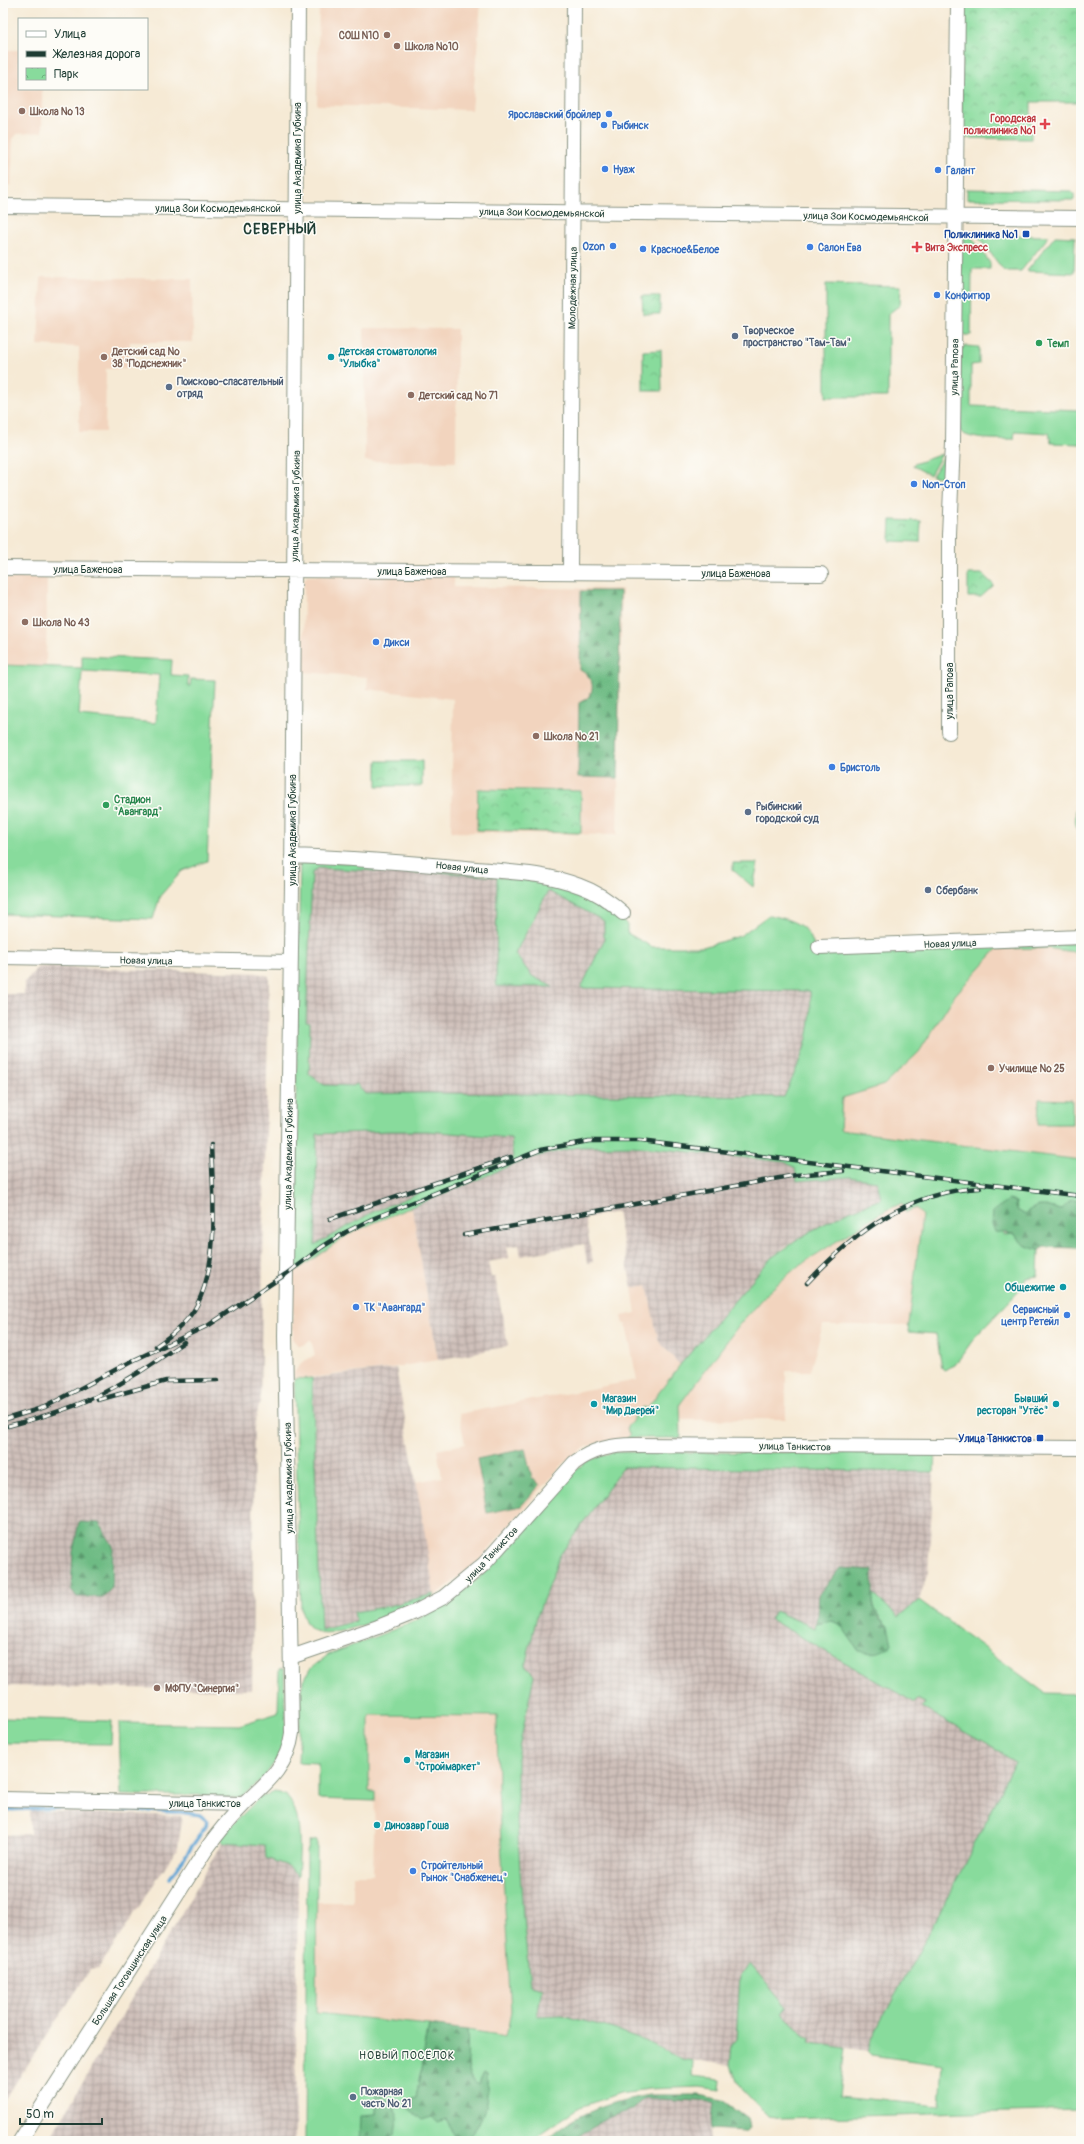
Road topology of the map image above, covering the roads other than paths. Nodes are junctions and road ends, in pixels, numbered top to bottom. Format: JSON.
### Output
{"nodes":[{"id":1,"x":298,"y":3,"type":"edge"},
{"id":2,"x":574,"y":3,"type":"edge"},
{"id":3,"x":958,"y":3,"type":"edge"},
{"id":4,"x":3,"y":206,"type":"edge"},
{"id":5,"x":296,"y":208,"type":"junction"},
{"id":6,"x":573,"y":212,"type":"junction"},
{"id":7,"x":957,"y":217,"type":"junction"},
{"id":8,"x":1081,"y":218,"type":"edge"},
{"id":9,"x":3,"y":568,"type":"edge"},
{"id":10,"x":294,"y":570,"type":"junction"},
{"id":11,"x":570,"y":572,"type":"junction"},
{"id":12,"x":821,"y":574,"type":"dead end"},
{"id":13,"x":949,"y":732,"type":"dead end"},
{"id":14,"x":292,"y":856,"type":"junction"},
{"id":15,"x":623,"y":913,"type":"dead end"},
{"id":16,"x":1081,"y":937,"type":"edge"},
{"id":17,"x":819,"y":947,"type":"dead end"},
{"id":18,"x":3,"y":957,"type":"edge"},
{"id":19,"x":290,"y":962,"type":"junction"},
{"id":20,"x":1081,"y":1448,"type":"edge"},
{"id":21,"x":291,"y":1657,"type":"junction"},
{"id":22,"x":3,"y":1799,"type":"edge"},
{"id":23,"x":244,"y":1804,"type":"junction"},
{"id":24,"x":20,"y":2141,"type":"edge"}],
"edges":[{"from":1,"to":5,"type":"street","name":"улица Академика Губкина"},
{"from":2,"to":6,"type":"street","name":"Молодёжная улица"},
{"from":3,"to":7,"type":"street","name":"улица Рапова"},
{"from":4,"to":5,"type":"street","name":"улица Зои Космодемьянской"},
{"from":5,"to":6,"type":"street","name":"улица Зои Космодемьянской"},
{"from":5,"to":10,"type":"street","name":"улица Академика Губкина"},
{"from":6,"to":7,"type":"street","name":"улица Зои Космодемьянской"},
{"from":6,"to":11,"type":"street","name":"Молодёжная улица"},
{"from":7,"to":8,"type":"street","name":"улица Зои Космодемьянской"},
{"from":7,"to":13,"type":"street","name":"улица Рапова"},
{"from":9,"to":10,"type":"street","name":"улица Баженова"},
{"from":10,"to":11,"type":"street","name":"улица Баженова"},
{"from":10,"to":14,"type":"street","name":"улица Академика Губкина"},
{"from":11,"to":12,"type":"street","name":"улица Баженова"},
{"from":14,"to":15,"type":"street","name":"Новая улица"},
{"from":14,"to":19,"type":"street","name":"улица Академика Губкина"},
{"from":16,"to":17,"type":"street","name":"Новая улица"},
{"from":18,"to":19,"type":"street","name":"Новая улица"},
{"from":19,"to":21,"type":"street","name":"улица Академика Губкина"},
{"from":20,"to":21,"type":"street","name":"улица Танкистов"},
{"from":21,"to":23,"type":"street","name":"улица Танкистов"},
{"from":22,"to":23,"type":"street","name":"улица Танкистов"},
{"from":23,"to":24,"type":"street","name":"Большая Тоговщинская улица"}]}
